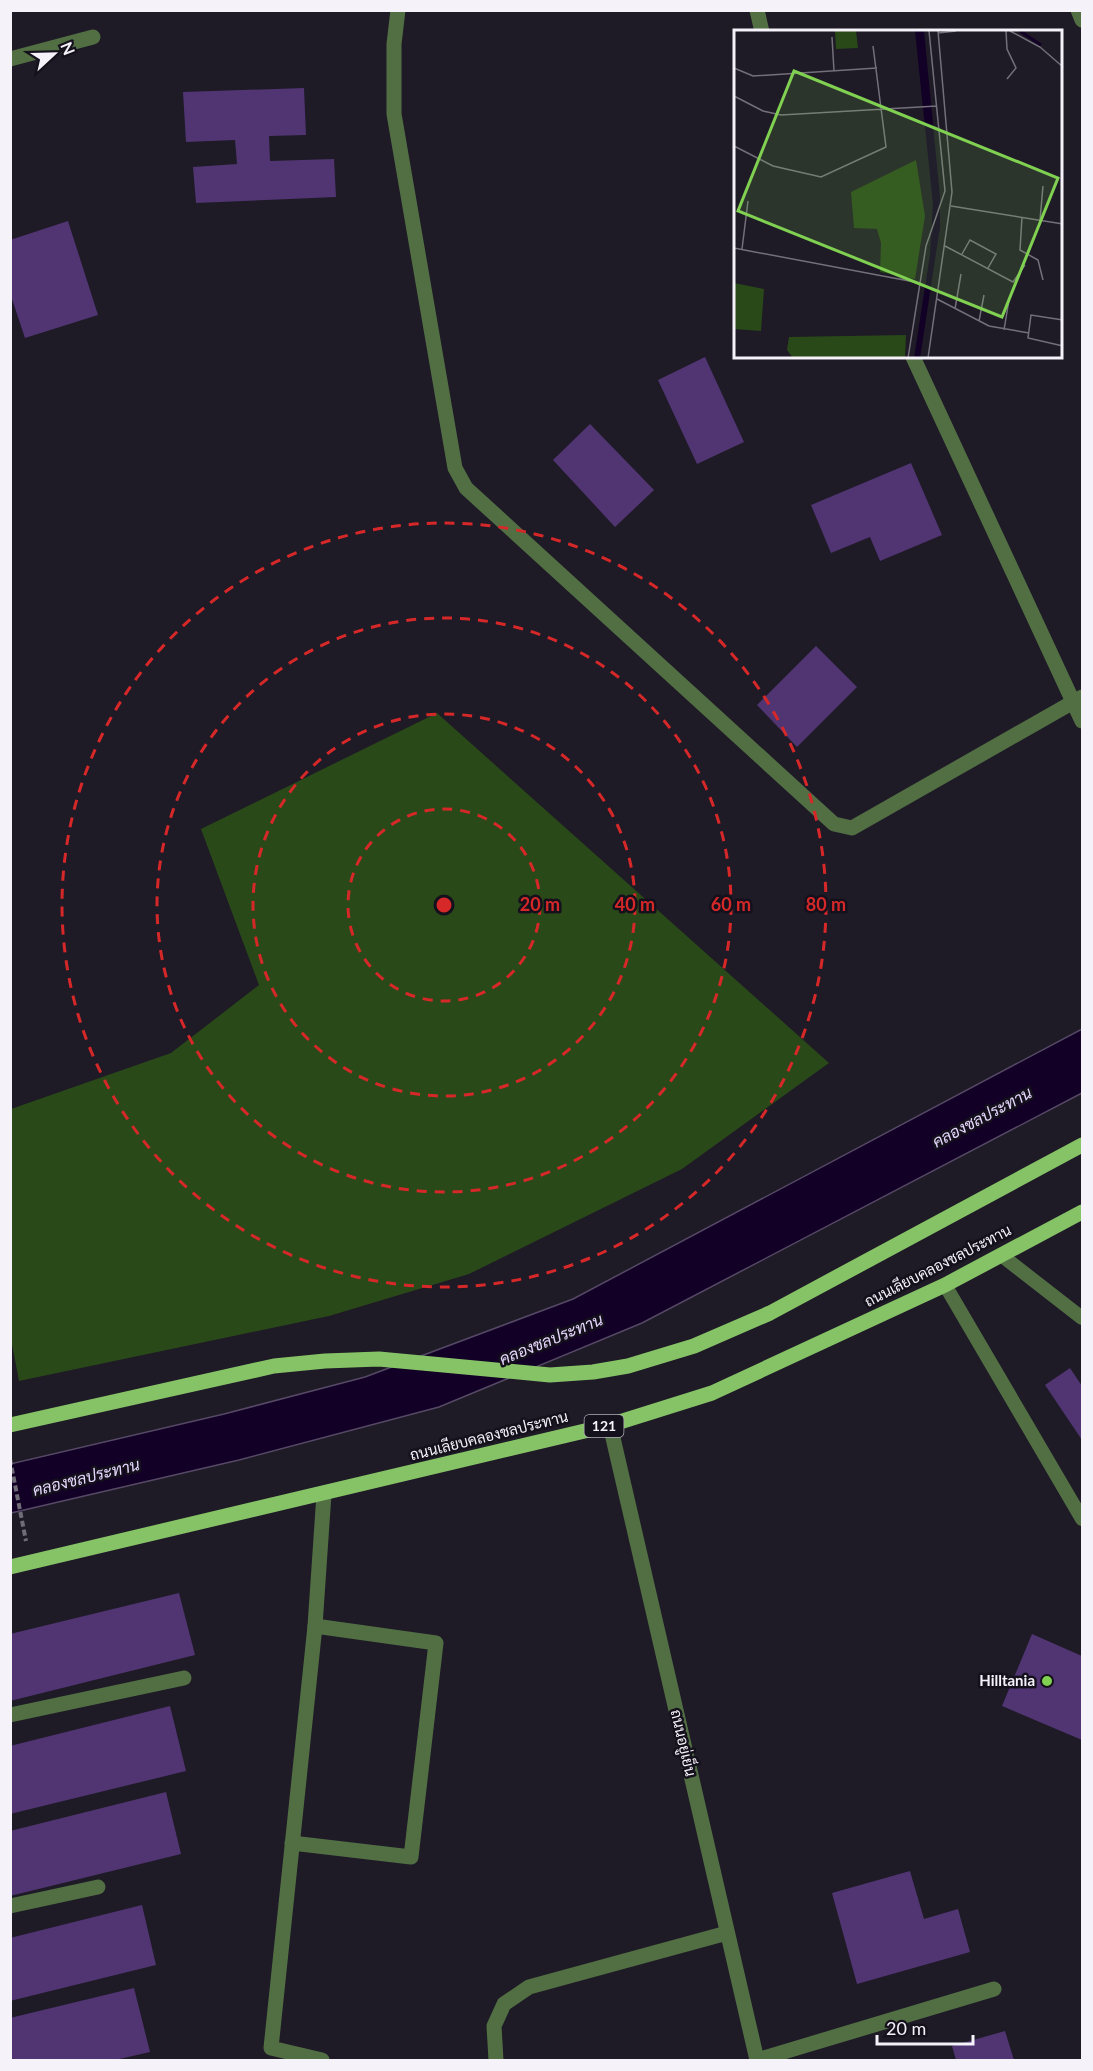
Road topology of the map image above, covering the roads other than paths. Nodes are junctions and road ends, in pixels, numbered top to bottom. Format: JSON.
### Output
{"nodes":[{"id":1,"x":398,"y":10,"type":"edge"},
{"id":2,"x":757,"y":10,"type":"edge"},
{"id":3,"x":1078,"y":10,"type":"edge"},
{"id":4,"x":1083,"y":20,"type":"edge"},
{"id":5,"x":762,"y":30,"type":"edge"},
{"id":6,"x":93,"y":37,"type":"dead end"},
{"id":7,"x":10,"y":59,"type":"edge"},
{"id":8,"x":913,"y":358,"type":"edge"},
{"id":9,"x":1078,"y":699,"type":"edge"},
{"id":10,"x":1083,"y":721,"type":"edge"},
{"id":11,"x":1083,"y":1145,"type":"edge"},
{"id":12,"x":1083,"y":1212,"type":"edge"},
{"id":13,"x":1001,"y":1255,"type":"junction"},
{"id":14,"x":945,"y":1285,"type":"junction"},
{"id":15,"x":1083,"y":1318,"type":"edge"},
{"id":16,"x":10,"y":1425,"type":"edge"},
{"id":17,"x":610,"y":1425,"type":"junction"},
{"id":18,"x":324,"y":1494,"type":"junction"},
{"id":19,"x":1083,"y":1519,"type":"edge"},
{"id":20,"x":10,"y":1567,"type":"edge"},
{"id":21,"x":315,"y":1626,"type":"junction"},
{"id":22,"x":184,"y":1678,"type":"dead end"},
{"id":23,"x":10,"y":1715,"type":"edge"},
{"id":24,"x":292,"y":1843,"type":"junction"},
{"id":25,"x":98,"y":1887,"type":"dead end"},
{"id":26,"x":10,"y":1906,"type":"edge"},
{"id":27,"x":727,"y":1933,"type":"junction"},
{"id":28,"x":994,"y":1989,"type":"dead end"},
{"id":29,"x":322,"y":2061,"type":"edge"},
{"id":30,"x":496,"y":2061,"type":"edge"},
{"id":31,"x":757,"y":2061,"type":"edge"}],
"edges":[{"from":1,"to":9,"type":"street"},
{"from":2,"to":5,"type":"street"},
{"from":3,"to":4,"type":"street"},
{"from":6,"to":7,"type":"street"},
{"from":8,"to":9,"type":"street"},
{"from":9,"to":10,"type":"street"},
{"from":11,"to":16,"type":"main road"},
{"from":12,"to":13,"type":"main road","name":"ถนนเลียบคลองชลประทาน","number":"121"},
{"from":13,"to":14,"type":"main road","name":"ถนนเลียบคลองชลประทาน","number":"121"},
{"from":13,"to":15,"type":"lane"},
{"from":14,"to":17,"type":"main road","name":"ถนนเลียบคลองชลประทาน","number":"121"},
{"from":14,"to":19,"type":"lane"},
{"from":17,"to":18,"type":"main road","name":"ถนนเลียบคลองชลประทาน","number":"121"},
{"from":17,"to":27,"type":"street","name":"ถนนอยู่เย็น"},
{"from":18,"to":20,"type":"main road","name":"ถนนเลียบคลองชลประทาน","number":"121"},
{"from":18,"to":21,"type":"street"},
{"from":21,"to":24,"type":"street"},
{"from":21,"to":24,"type":"street"},
{"from":22,"to":23,"type":"street"},
{"from":24,"to":29,"type":"street"},
{"from":25,"to":26,"type":"street"},
{"from":27,"to":30,"type":"street"},
{"from":27,"to":31,"type":"street","name":"ถนนอยู่เย็น"},
{"from":28,"to":31,"type":"street"}]}
